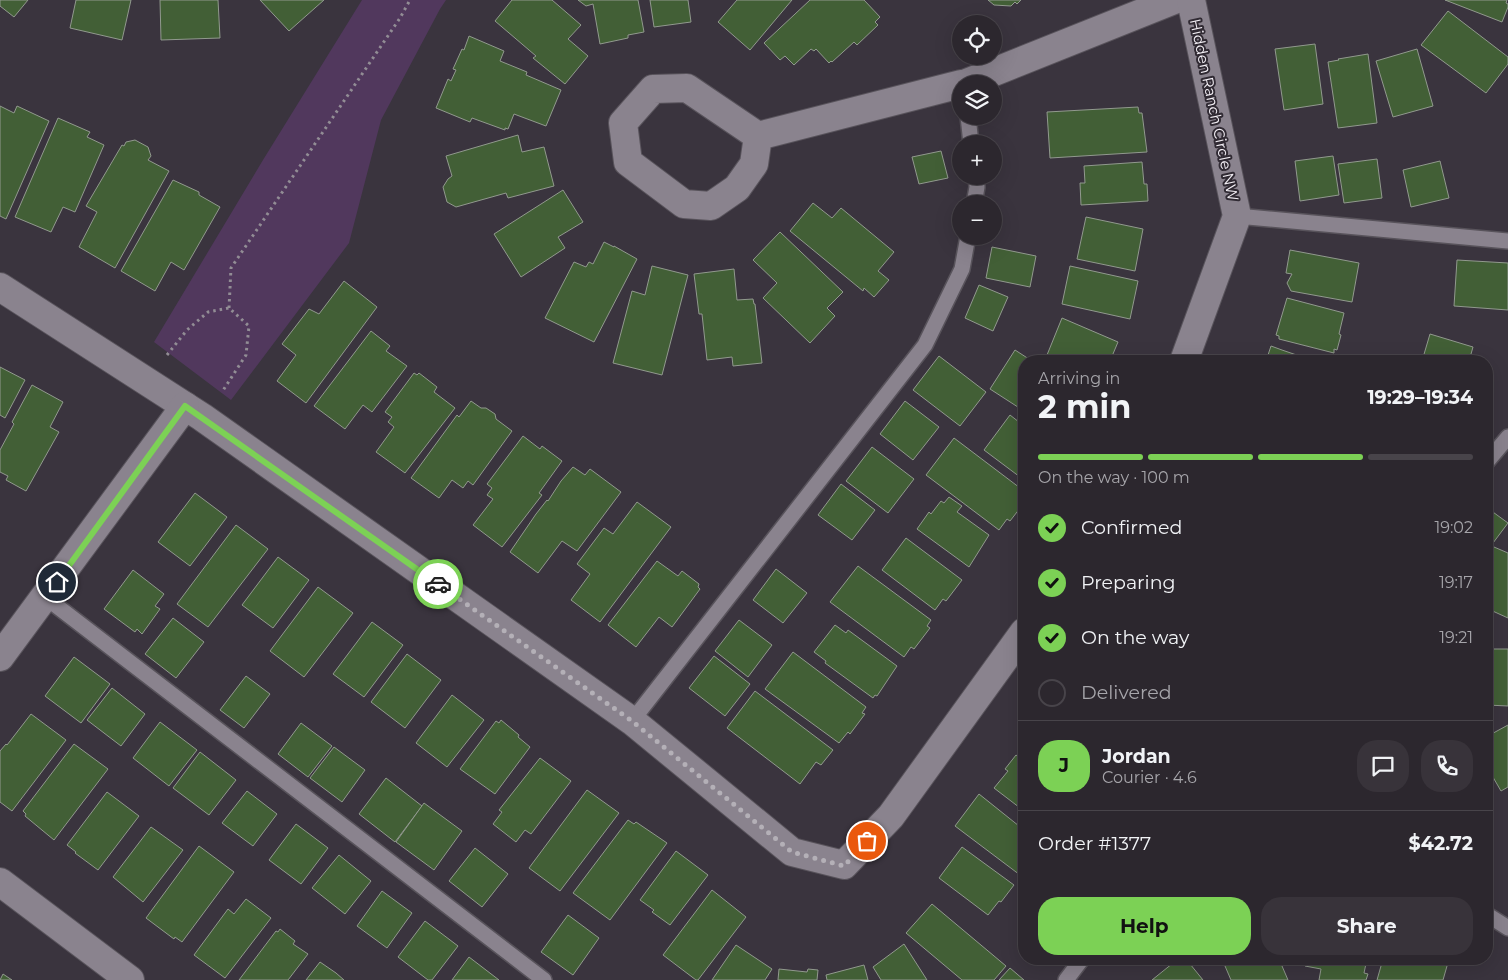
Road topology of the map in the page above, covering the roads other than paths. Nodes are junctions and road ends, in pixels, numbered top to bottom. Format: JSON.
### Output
{"nodes":[{"id":1,"x":1174,"y":0,"type":"edge"},
{"id":2,"x":1191,"y":0,"type":"edge"},
{"id":3,"x":985,"y":75,"type":"edge"},
{"id":4,"x":952,"y":87,"type":"edge"},
{"id":5,"x":758,"y":136,"type":"junction"},
{"id":6,"x":1237,"y":216,"type":"junction"},
{"id":7,"x":1508,"y":241,"type":"edge"},
{"id":8,"x":966,"y":245,"type":"edge"},
{"id":9,"x":0,"y":287,"type":"edge"},
{"id":10,"x":1186,"y":355,"type":"edge"},
{"id":11,"x":193,"y":412,"type":"junction"},
{"id":12,"x":1508,"y":437,"type":"edge"},
{"id":13,"x":1493,"y":455,"type":"edge"},
{"id":14,"x":45,"y":598,"type":"junction"},
{"id":15,"x":1018,"y":640,"type":"edge"},
{"id":16,"x":0,"y":657,"type":"edge"},
{"id":17,"x":632,"y":721,"type":"junction"},
{"id":18,"x":0,"y":882,"type":"edge"},
{"id":19,"x":1493,"y":918,"type":"edge"},
{"id":20,"x":1508,"y":928,"type":"edge"},
{"id":21,"x":1077,"y":965,"type":"edge"},
{"id":22,"x":130,"y":980,"type":"edge"},
{"id":23,"x":544,"y":980,"type":"edge"},
{"id":24,"x":1066,"y":980,"type":"edge"}],
"edges":[{"from":1,"to":3,"type":"street"},
{"from":2,"to":6,"type":"street","name":"Hidden Ranch Circle NW"},
{"from":4,"to":5,"type":"street"},
{"from":5,"to":5,"type":"street"},
{"from":6,"to":7,"type":"lane"},
{"from":6,"to":10,"type":"street","name":"Hidden Ranch Circle NW"},
{"from":8,"to":17,"type":"lane"},
{"from":9,"to":11,"type":"street"},
{"from":11,"to":14,"type":"street"},
{"from":11,"to":17,"type":"street"},
{"from":12,"to":13,"type":"lane"},
{"from":14,"to":16,"type":"street"},
{"from":14,"to":23,"type":"lane"},
{"from":15,"to":17,"type":"street"},
{"from":18,"to":22,"type":"street"},
{"from":19,"to":20,"type":"lane"},
{"from":21,"to":24,"type":"lane"}]}
